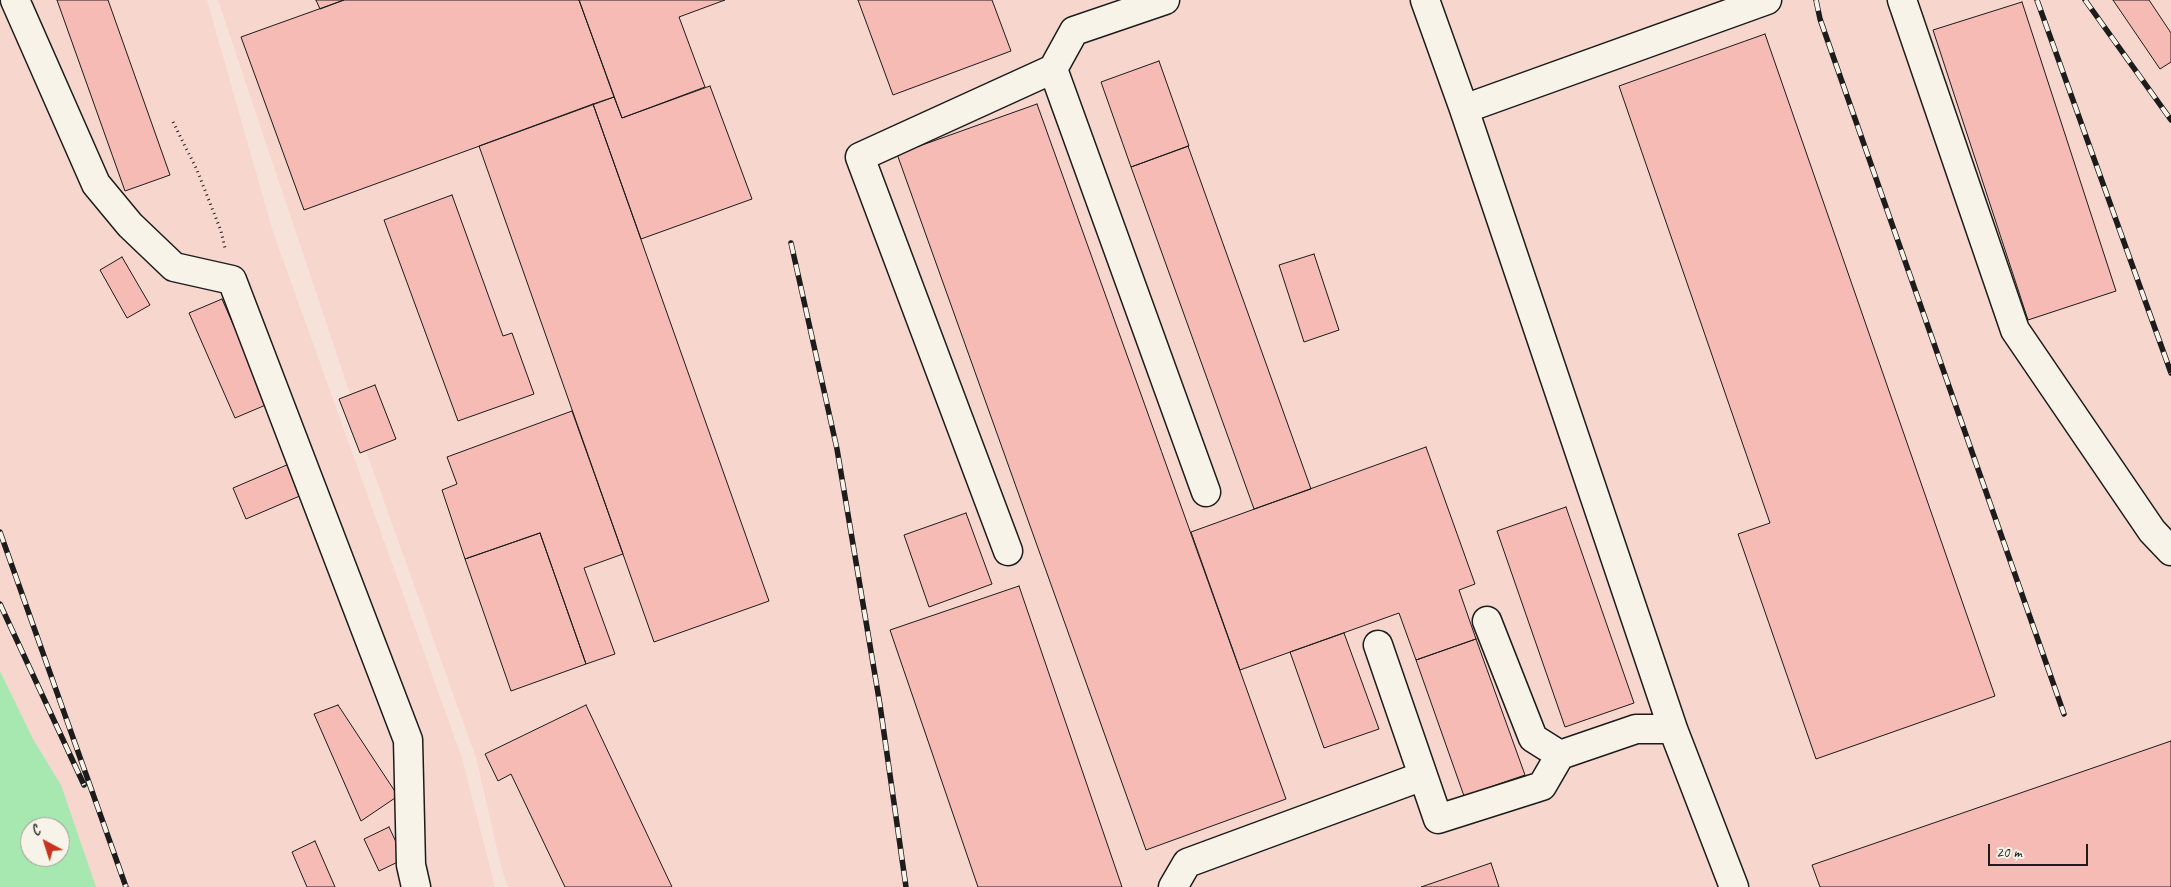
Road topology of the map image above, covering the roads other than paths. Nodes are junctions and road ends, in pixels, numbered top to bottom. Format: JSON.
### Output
{"nodes":[{"id":1,"x":15,"y":0,"type":"edge"},
{"id":2,"x":1165,"y":0,"type":"edge"},
{"id":3,"x":1425,"y":0,"type":"edge"},
{"id":4,"x":1766,"y":0,"type":"edge"},
{"id":5,"x":1902,"y":0,"type":"edge"},
{"id":6,"x":1053,"y":69,"type":"junction"},
{"id":7,"x":1464,"y":109,"type":"junction"},
{"id":8,"x":1206,"y":492,"type":"dead end"},
{"id":9,"x":1008,"y":551,"type":"dead end"},
{"id":10,"x":2171,"y":551,"type":"edge"},
{"id":11,"x":1487,"y":621,"type":"dead end"},
{"id":12,"x":1378,"y":645,"type":"dead end"},
{"id":13,"x":1673,"y":729,"type":"junction"},
{"id":14,"x":1560,"y":755,"type":"junction"},
{"id":15,"x":1423,"y":776,"type":"junction"},
{"id":16,"x":412,"y":887,"type":"edge"},
{"id":17,"x":1173,"y":887,"type":"edge"},
{"id":18,"x":1734,"y":887,"type":"edge"}],
"edges":[{"from":1,"to":16,"type":"lane"},
{"from":2,"to":6,"type":"lane"},
{"from":3,"to":7,"type":"lane"},
{"from":4,"to":7,"type":"lane"},
{"from":5,"to":10,"type":"lane"},
{"from":6,"to":8,"type":"lane"},
{"from":6,"to":9,"type":"lane"},
{"from":7,"to":13,"type":"lane"},
{"from":11,"to":14,"type":"lane"},
{"from":12,"to":15,"type":"lane"},
{"from":13,"to":14,"type":"lane"},
{"from":13,"to":18,"type":"lane"},
{"from":14,"to":15,"type":"lane"},
{"from":15,"to":17,"type":"lane"}]}
